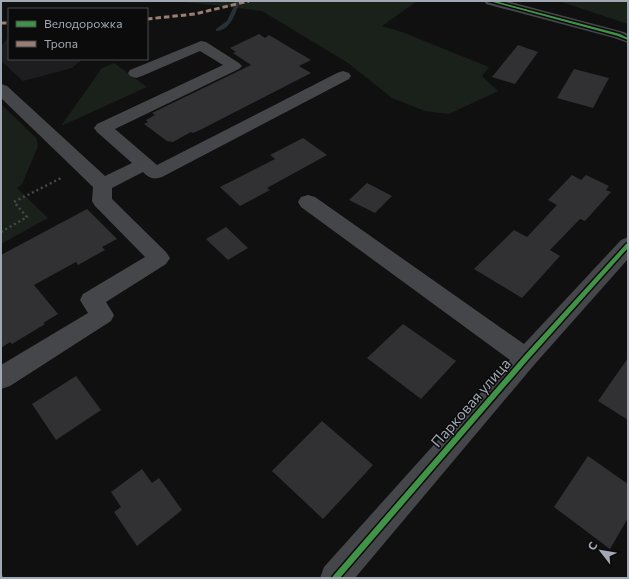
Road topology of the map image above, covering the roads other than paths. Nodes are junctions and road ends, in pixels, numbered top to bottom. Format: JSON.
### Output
{"nodes":[{"id":1,"x":490,"y":1,"type":"edge"},
{"id":2,"x":628,"y":39,"type":"edge"},
{"id":3,"x":136,"y":73,"type":"dead end"},
{"id":4,"x":343,"y":76,"type":"dead end"},
{"id":5,"x":1,"y":89,"type":"edge"},
{"id":6,"x":144,"y":164,"type":"junction"},
{"id":7,"x":103,"y":185,"type":"junction"},
{"id":8,"x":308,"y":202,"type":"dead end"},
{"id":9,"x":628,"y":245,"type":"edge"},
{"id":10,"x":526,"y":358,"type":"junction"},
{"id":11,"x":1,"y":378,"type":"edge"},
{"id":12,"x":334,"y":578,"type":"edge"}],
"edges":[{"from":1,"to":2,"type":"street"},
{"from":3,"to":6,"type":"street"},
{"from":4,"to":6,"type":"street"},
{"from":5,"to":7,"type":"street"},
{"from":6,"to":7,"type":"street"},
{"from":7,"to":11,"type":"street"},
{"from":8,"to":10,"type":"street"},
{"from":9,"to":10,"type":"street","name":"Парковая улица"},
{"from":10,"to":12,"type":"street","name":"Парковая улица"}]}
